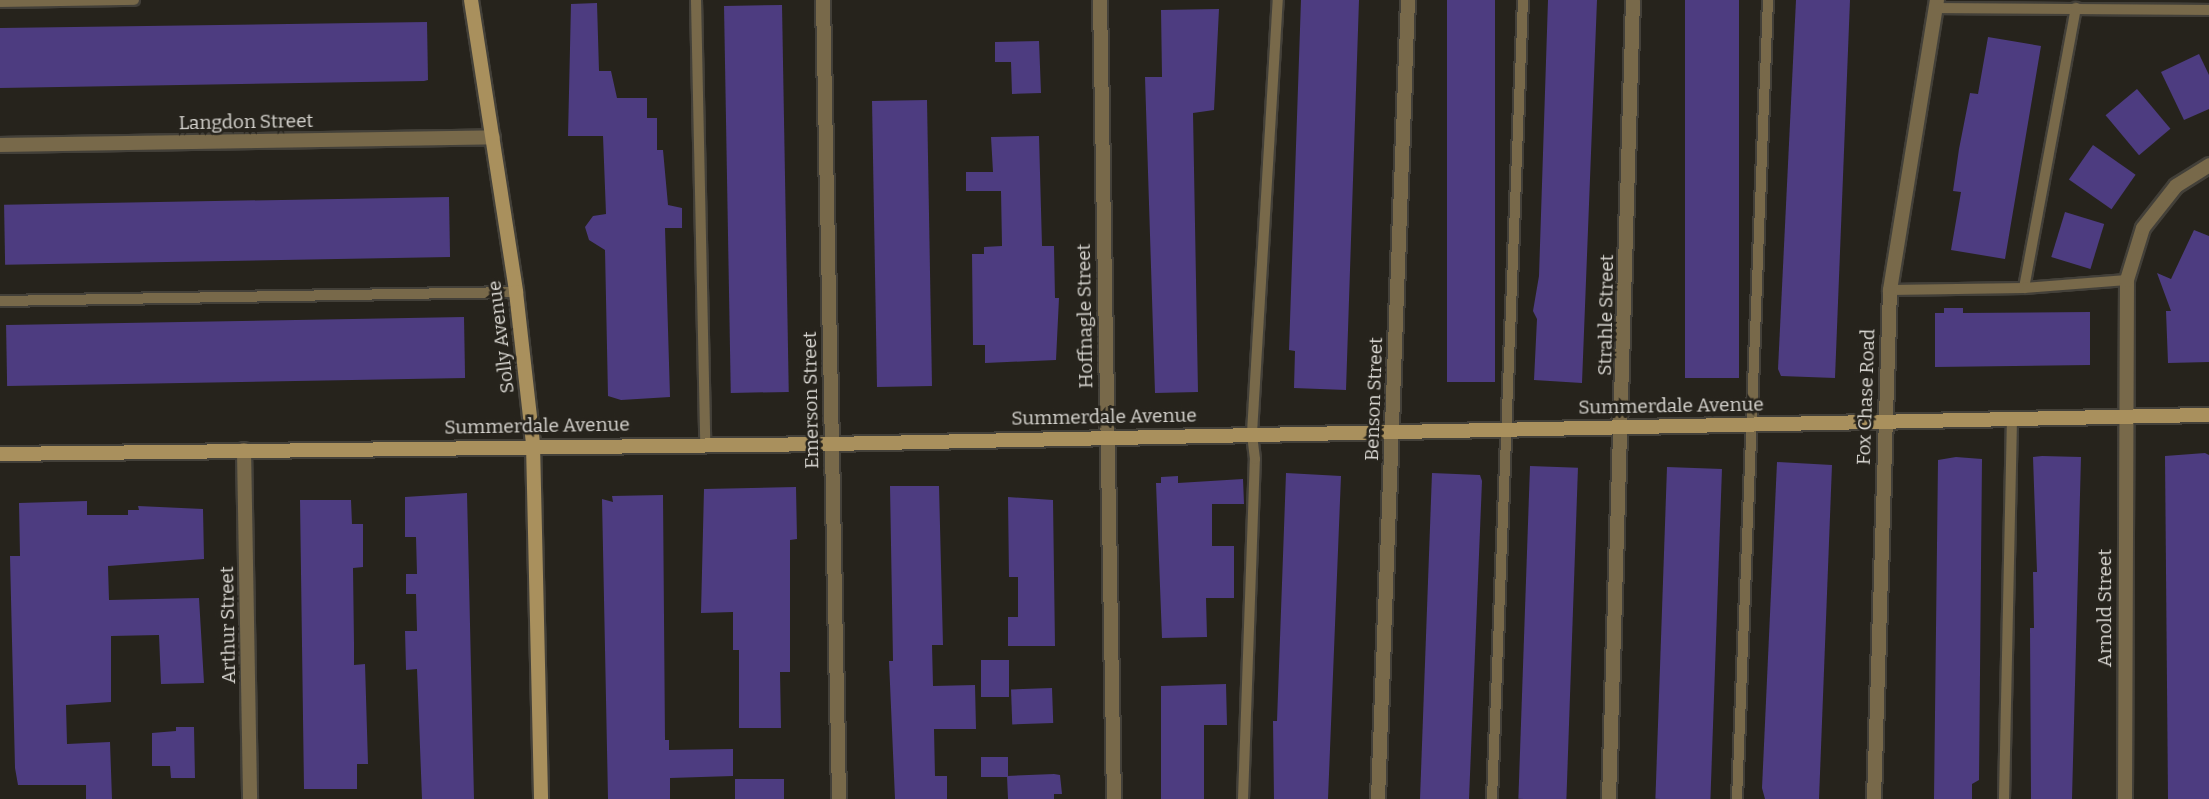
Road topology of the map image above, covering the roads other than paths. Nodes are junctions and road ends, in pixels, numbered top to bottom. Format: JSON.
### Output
{"nodes":[{"id":1,"x":134,"y":0,"type":"edge"},
{"id":2,"x":471,"y":0,"type":"edge"},
{"id":3,"x":696,"y":0,"type":"edge"},
{"id":4,"x":823,"y":0,"type":"edge"},
{"id":5,"x":1100,"y":0,"type":"edge"},
{"id":6,"x":1278,"y":0,"type":"edge"},
{"id":7,"x":1408,"y":0,"type":"edge"},
{"id":8,"x":1523,"y":0,"type":"edge"},
{"id":9,"x":1633,"y":0,"type":"edge"},
{"id":10,"x":1768,"y":0,"type":"edge"},
{"id":11,"x":0,"y":2,"type":"edge"},
{"id":12,"x":1936,"y":4,"type":"edge"},
{"id":13,"x":2076,"y":8,"type":"junction"},
{"id":14,"x":2209,"y":10,"type":"edge"},
{"id":15,"x":493,"y":137,"type":"junction"},
{"id":16,"x":0,"y":145,"type":"edge"},
{"id":17,"x":2209,"y":165,"type":"edge"},
{"id":18,"x":2127,"y":280,"type":"junction"},
{"id":19,"x":2024,"y":288,"type":"junction"},
{"id":20,"x":1890,"y":290,"type":"junction"},
{"id":21,"x":516,"y":292,"type":"junction"},
{"id":22,"x":0,"y":301,"type":"edge"},
{"id":23,"x":2209,"y":415,"type":"edge"},
{"id":24,"x":2126,"y":418,"type":"junction"},
{"id":25,"x":2012,"y":419,"type":"junction"},
{"id":26,"x":1885,"y":420,"type":"junction"},
{"id":27,"x":1750,"y":425,"type":"junction"},
{"id":28,"x":1622,"y":426,"type":"junction"},
{"id":29,"x":1505,"y":429,"type":"junction"},
{"id":30,"x":1392,"y":430,"type":"junction"},
{"id":31,"x":1252,"y":433,"type":"junction"},
{"id":32,"x":1107,"y":435,"type":"junction"},
{"id":33,"x":705,"y":443,"type":"junction"},
{"id":34,"x":533,"y":444,"type":"junction"},
{"id":35,"x":831,"y":444,"type":"junction"},
{"id":36,"x":244,"y":450,"type":"junction"},
{"id":37,"x":0,"y":454,"type":"edge"},
{"id":38,"x":250,"y":799,"type":"edge"},
{"id":39,"x":541,"y":799,"type":"edge"},
{"id":40,"x":839,"y":799,"type":"edge"},
{"id":41,"x":1114,"y":799,"type":"edge"},
{"id":42,"x":1243,"y":799,"type":"edge"},
{"id":43,"x":1378,"y":799,"type":"edge"},
{"id":44,"x":1492,"y":799,"type":"edge"},
{"id":45,"x":1609,"y":799,"type":"edge"},
{"id":46,"x":1737,"y":799,"type":"edge"},
{"id":47,"x":1874,"y":799,"type":"edge"},
{"id":48,"x":2004,"y":799,"type":"edge"},
{"id":49,"x":2125,"y":799,"type":"edge"}],
"edges":[{"from":1,"to":11,"type":"lane"},
{"from":2,"to":15,"type":"street","name":"Solly Avenue"},
{"from":3,"to":33,"type":"lane"},
{"from":4,"to":35,"type":"street","name":"Emerson Street"},
{"from":5,"to":32,"type":"street","name":"Hoffnagle Street"},
{"from":6,"to":31,"type":"lane"},
{"from":7,"to":30,"type":"street","name":"Benson Street"},
{"from":8,"to":29,"type":"lane"},
{"from":9,"to":28,"type":"street","name":"Strahle Street"},
{"from":10,"to":27,"type":"lane"},
{"from":12,"to":13,"type":"lane"},
{"from":12,"to":20,"type":"street","name":"Fox Chase Road"},
{"from":13,"to":14,"type":"lane"},
{"from":13,"to":19,"type":"lane"},
{"from":15,"to":16,"type":"street","name":"Langdon Street"},
{"from":15,"to":21,"type":"street","name":"Solly Avenue"},
{"from":17,"to":18,"type":"street"},
{"from":18,"to":19,"type":"lane"},
{"from":18,"to":24,"type":"street"},
{"from":19,"to":20,"type":"lane"},
{"from":20,"to":26,"type":"street","name":"Fox Chase Road"},
{"from":21,"to":22,"type":"lane"},
{"from":21,"to":34,"type":"street","name":"Solly Avenue"},
{"from":23,"to":24,"type":"street","name":"Summerdale Avenue"},
{"from":24,"to":25,"type":"street","name":"Summerdale Avenue"},
{"from":24,"to":49,"type":"street","name":"Arnold Street"},
{"from":25,"to":26,"type":"street","name":"Summerdale Avenue"},
{"from":25,"to":48,"type":"lane"},
{"from":26,"to":27,"type":"street","name":"Summerdale Avenue"},
{"from":26,"to":47,"type":"street","name":"Fox Chase Road"},
{"from":27,"to":28,"type":"street","name":"Summerdale Avenue"},
{"from":27,"to":46,"type":"lane"},
{"from":28,"to":29,"type":"street","name":"Summerdale Avenue"},
{"from":28,"to":45,"type":"street","name":"Strahle Street"},
{"from":29,"to":30,"type":"street","name":"Summerdale Avenue"},
{"from":29,"to":44,"type":"lane"},
{"from":30,"to":31,"type":"street","name":"Summerdale Avenue"},
{"from":30,"to":43,"type":"street","name":"Benson Street"},
{"from":31,"to":32,"type":"street","name":"Summerdale Avenue"},
{"from":31,"to":42,"type":"lane"},
{"from":32,"to":35,"type":"street","name":"Summerdale Avenue"},
{"from":32,"to":41,"type":"street","name":"Hoffnagle Street"},
{"from":33,"to":34,"type":"street","name":"Summerdale Avenue"},
{"from":33,"to":35,"type":"street","name":"Summerdale Avenue"},
{"from":34,"to":36,"type":"street","name":"Summerdale Avenue"},
{"from":34,"to":39,"type":"street","name":"Solly Avenue"},
{"from":35,"to":40,"type":"street","name":"Emerson Street"},
{"from":36,"to":37,"type":"street","name":"Summerdale Avenue"},
{"from":36,"to":38,"type":"street","name":"Arthur Street"}]}
